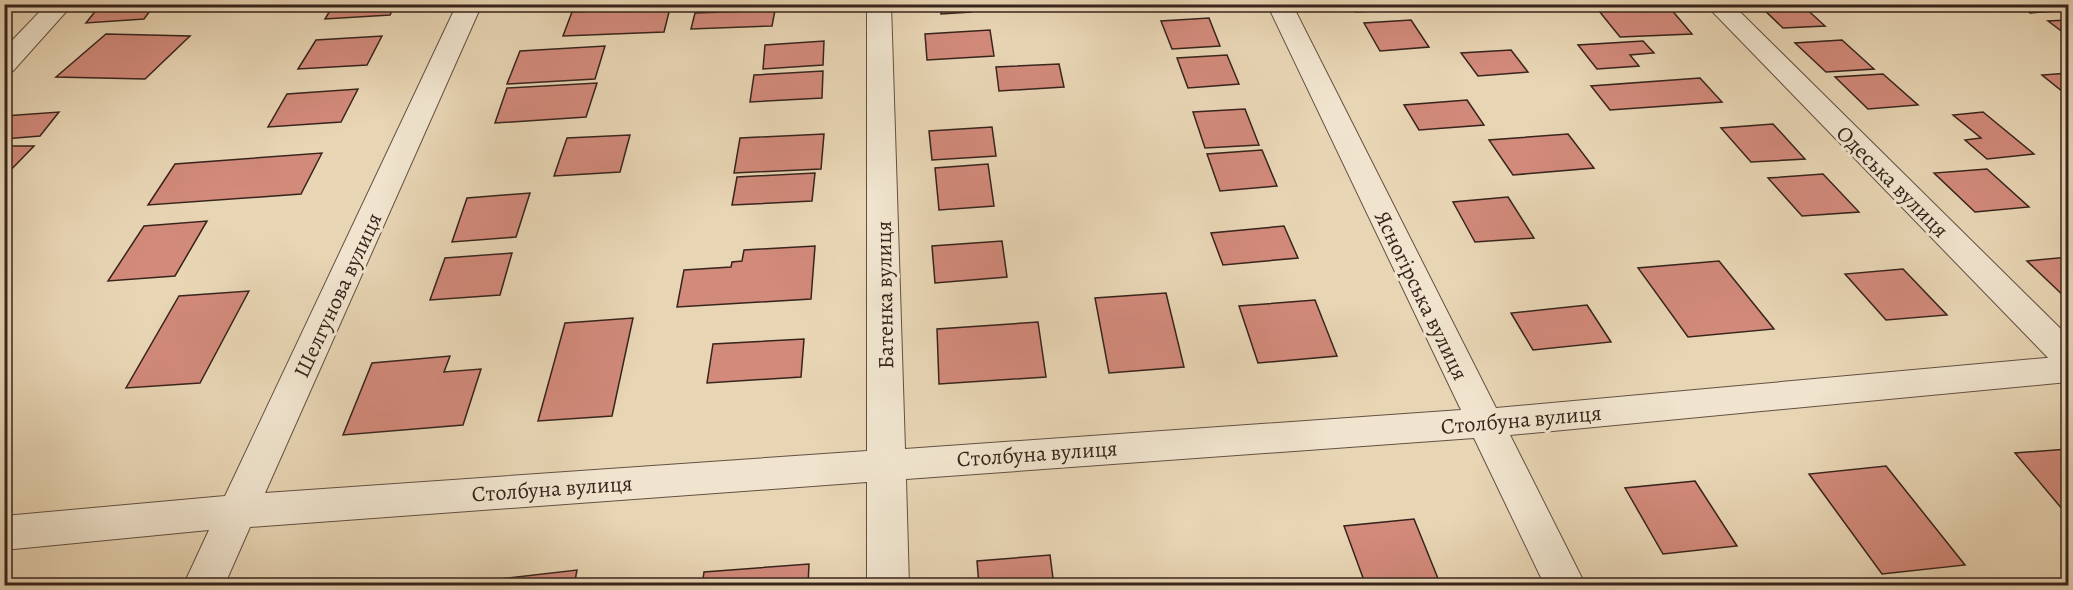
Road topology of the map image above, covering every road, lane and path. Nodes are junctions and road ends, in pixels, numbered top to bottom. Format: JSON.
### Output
{"nodes":[{"id":1,"x":61,"y":4,"type":"edge"},
{"id":2,"x":470,"y":4,"type":"edge"},
{"id":3,"x":879,"y":4,"type":"edge"},
{"id":4,"x":1279,"y":4,"type":"edge"},
{"id":5,"x":1717,"y":4,"type":"edge"},
{"id":6,"x":4,"y":65,"type":"edge"},
{"id":7,"x":2068,"y":357,"type":"edge"},
{"id":8,"x":2068,"y":369,"type":"edge"},
{"id":9,"x":1485,"y":423,"type":"junction"},
{"id":10,"x":886,"y":464,"type":"junction"},
{"id":11,"x":238,"y":511,"type":"junction"},
{"id":12,"x":4,"y":533,"type":"edge"},
{"id":13,"x":202,"y":585,"type":"edge"},
{"id":14,"x":888,"y":585,"type":"edge"},
{"id":15,"x":1566,"y":585,"type":"edge"}],
"edges":[{"from":1,"to":6,"type":"street"},
{"from":2,"to":11,"type":"street","name":"Шелгунова вулиця"},
{"from":3,"to":10,"type":"street","name":"Батенка вулиця"},
{"from":4,"to":9,"type":"street","name":"Ясногірська вулиця"},
{"from":5,"to":7,"type":"street","name":"Одеська вулиця"},
{"from":8,"to":9,"type":"street","name":"Столбуна вулиця"},
{"from":9,"to":10,"type":"street","name":"Столбуна вулиця"},
{"from":9,"to":15,"type":"street","name":"Ясногірська вулиця"},
{"from":10,"to":11,"type":"street","name":"Столбуна вулиця"},
{"from":10,"to":14,"type":"street","name":"Батенка вулиця"},
{"from":11,"to":12,"type":"street","name":"Столбуна вулиця"},
{"from":11,"to":13,"type":"street","name":"Шелгунова вулиця"}]}
